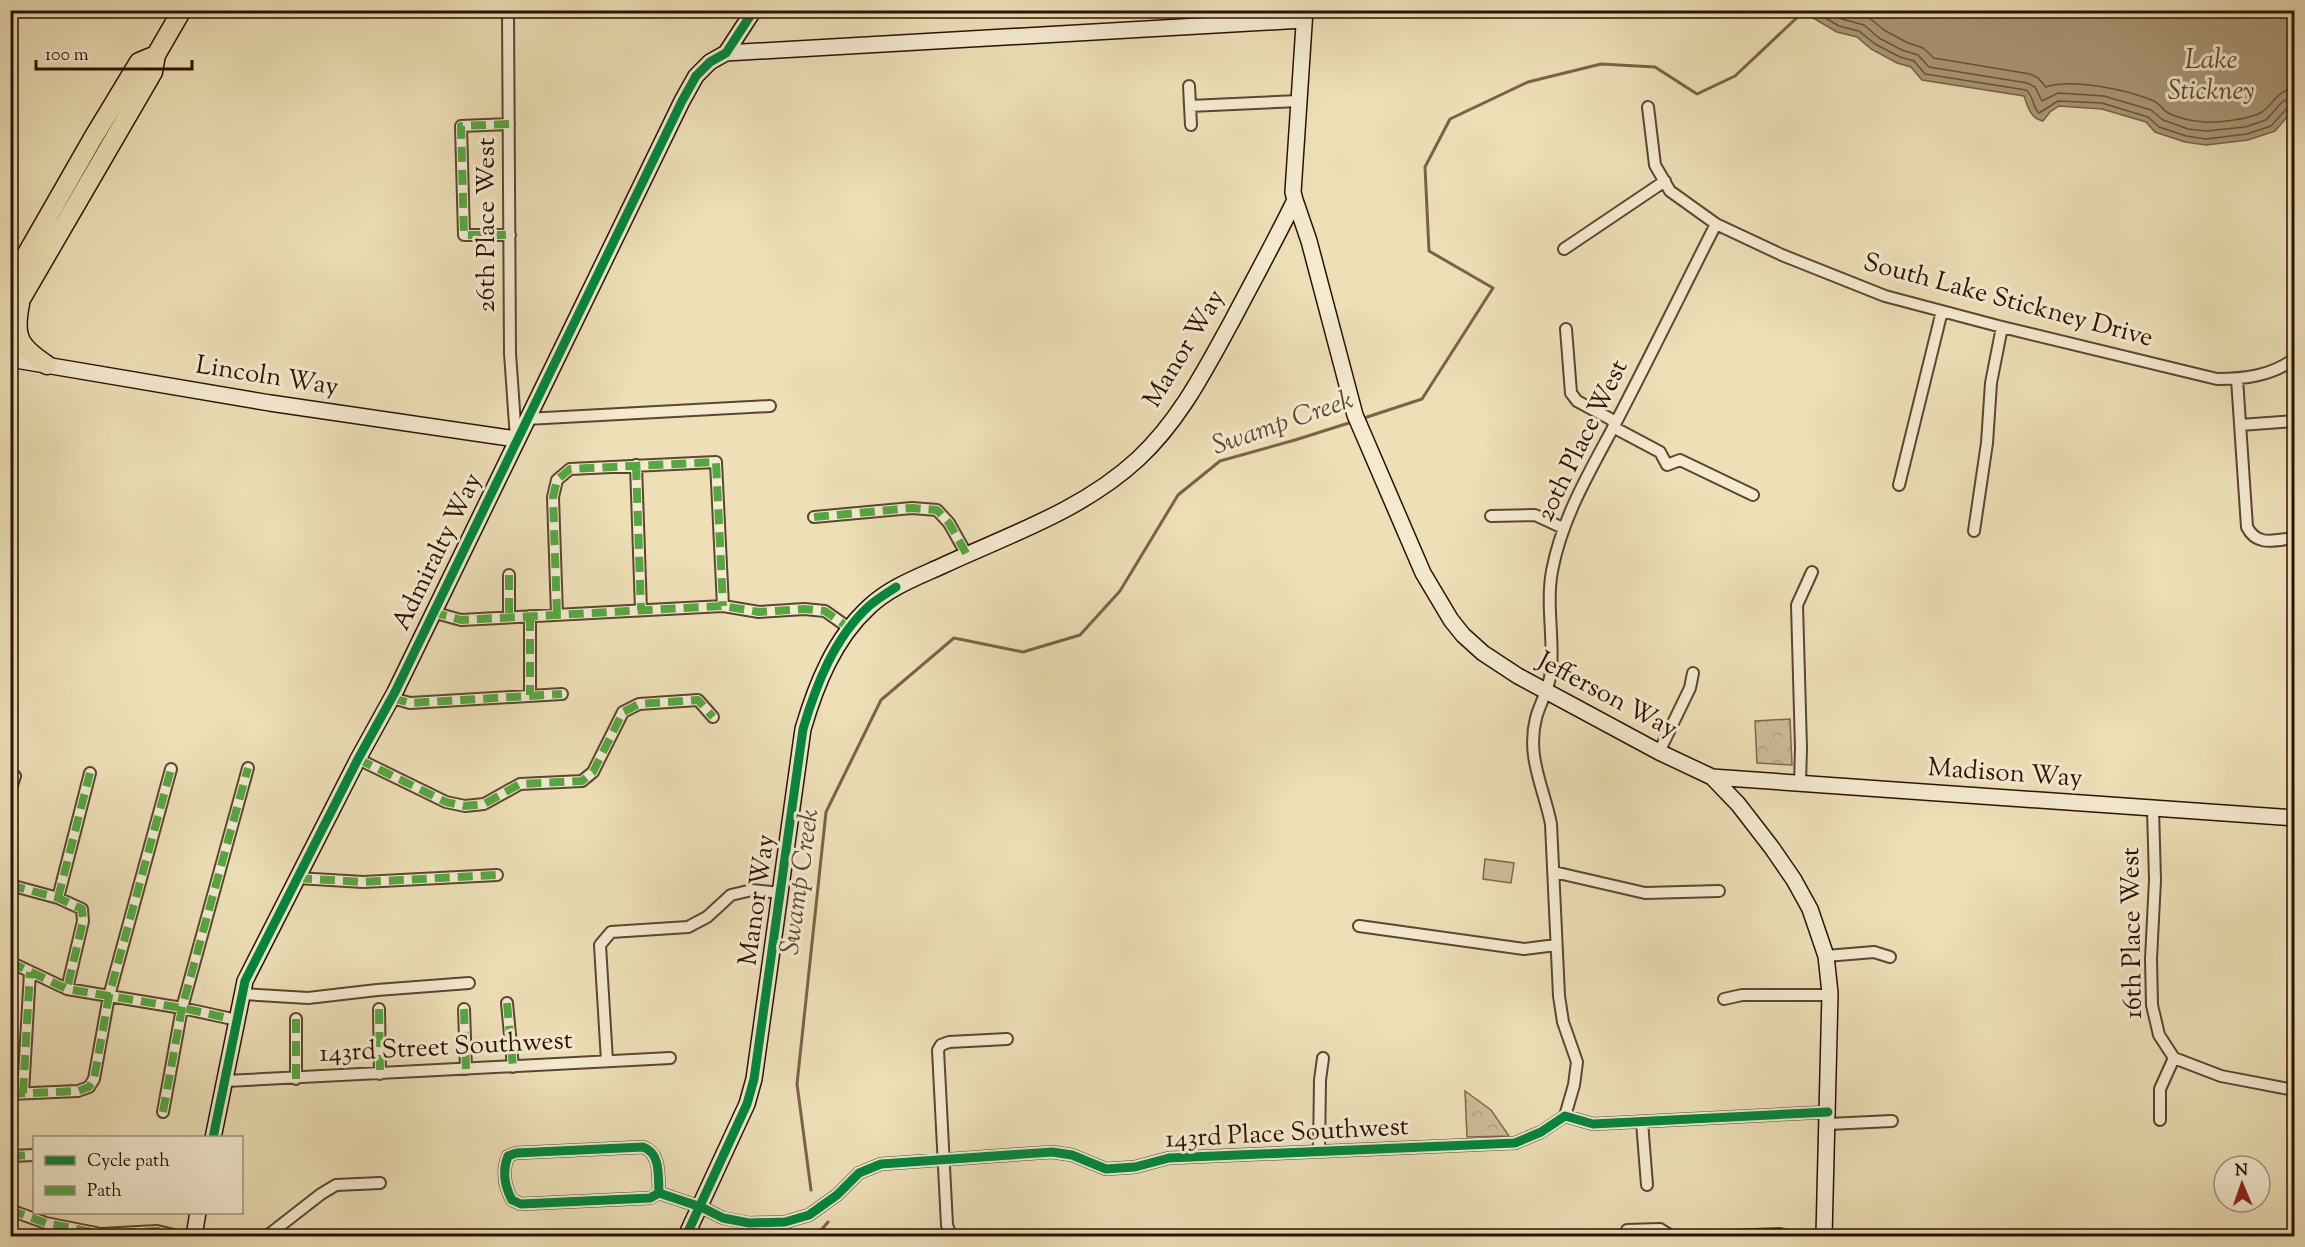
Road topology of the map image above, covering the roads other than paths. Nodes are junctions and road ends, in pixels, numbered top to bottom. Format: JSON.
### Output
{"nodes":[{"id":1,"x":182,"y":10,"type":"edge"},
{"id":2,"x":508,"y":10,"type":"edge"},
{"id":3,"x":753,"y":11,"type":"edge"},
{"id":4,"x":1304,"y":15,"type":"edge"},
{"id":5,"x":726,"y":53,"type":"junction"},
{"id":6,"x":156,"y":55,"type":"junction"},
{"id":7,"x":1189,"y":86,"type":"dead end"},
{"id":8,"x":1299,"y":100,"type":"junction"},
{"id":9,"x":1190,"y":106,"type":"junction"},
{"id":10,"x":1648,"y":107,"type":"dead end"},
{"id":11,"x":509,"y":124,"type":"junction"},
{"id":12,"x":1191,"y":125,"type":"dead end"},
{"id":13,"x":93,"y":138,"type":"junction"},
{"id":14,"x":1665,"y":181,"type":"junction"},
{"id":15,"x":82,"y":193,"type":"junction"},
{"id":16,"x":1295,"y":200,"type":"junction"},
{"id":17,"x":1716,"y":224,"type":"junction"},
{"id":18,"x":510,"y":235,"type":"junction"},
{"id":19,"x":1564,"y":249,"type":"dead end"},
{"id":20,"x":10,"y":283,"type":"edge"},
{"id":21,"x":21,"y":299,"type":"junction"},
{"id":22,"x":1942,"y":311,"type":"junction"},
{"id":23,"x":10,"y":318,"type":"edge"},
{"id":24,"x":2002,"y":327,"type":"junction"},
{"id":25,"x":1566,"y":330,"type":"dead end"},
{"id":26,"x":10,"y":359,"type":"edge"},
{"id":27,"x":2295,"y":359,"type":"edge"},
{"id":28,"x":47,"y":365,"type":"junction"},
{"id":29,"x":2237,"y":379,"type":"junction"},
{"id":30,"x":770,"y":406,"type":"dead end"},
{"id":31,"x":526,"y":419,"type":"junction"},
{"id":32,"x":2295,"y":421,"type":"edge"},
{"id":33,"x":1615,"y":424,"type":"junction"},
{"id":34,"x":2240,"y":425,"type":"junction"},
{"id":35,"x":516,"y":439,"type":"junction"},
{"id":36,"x":636,"y":465,"type":"junction"},
{"id":37,"x":1899,"y":485,"type":"dead end"},
{"id":38,"x":1753,"y":495,"type":"dead end"},
{"id":39,"x":1491,"y":516,"type":"dead end"},
{"id":40,"x":814,"y":517,"type":"dead end"},
{"id":41,"x":1563,"y":528,"type":"junction"},
{"id":42,"x":1974,"y":531,"type":"dead end"},
{"id":43,"x":2295,"y":538,"type":"edge"},
{"id":44,"x":967,"y":555,"type":"junction"},
{"id":45,"x":1812,"y":572,"type":"dead end"},
{"id":46,"x":509,"y":575,"type":"dead end"},
{"id":47,"x":723,"y":606,"type":"junction"},
{"id":48,"x":641,"y":610,"type":"junction"},
{"id":49,"x":432,"y":612,"type":"junction"},
{"id":50,"x":557,"y":614,"type":"junction"},
{"id":51,"x":509,"y":616,"type":"junction"},
{"id":52,"x":530,"y":616,"type":"junction"},
{"id":53,"x":849,"y":628,"type":"junction"},
{"id":54,"x":1693,"y":673,"type":"dead end"},
{"id":55,"x":1545,"y":692,"type":"junction"},
{"id":56,"x":562,"y":694,"type":"dead end"},
{"id":57,"x":530,"y":695,"type":"junction"},
{"id":58,"x":392,"y":698,"type":"junction"},
{"id":59,"x":713,"y":717,"type":"dead end"},
{"id":60,"x":1659,"y":752,"type":"junction"},
{"id":61,"x":358,"y":759,"type":"junction"},
{"id":62,"x":248,"y":768,"type":"dead end"},
{"id":63,"x":171,"y":769,"type":"dead end"},
{"id":64,"x":90,"y":773,"type":"dead end"},
{"id":65,"x":15,"y":776,"type":"dead end"},
{"id":66,"x":1712,"y":777,"type":"junction"},
{"id":67,"x":1800,"y":783,"type":"junction"},
{"id":68,"x":10,"y":792,"type":"edge"},
{"id":69,"x":2153,"y":809,"type":"junction"},
{"id":70,"x":2295,"y":818,"type":"edge"},
{"id":71,"x":1554,"y":872,"type":"junction"},
{"id":72,"x":497,"y":875,"type":"dead end"},
{"id":73,"x":297,"y":878,"type":"junction"},
{"id":74,"x":10,"y":885,"type":"edge"},
{"id":75,"x":1719,"y":891,"type":"dead end"},
{"id":76,"x":780,"y":893,"type":"junction"},
{"id":77,"x":58,"y":898,"type":"junction"},
{"id":78,"x":1359,"y":926,"type":"dead end"},
{"id":79,"x":1556,"y":945,"type":"junction"},
{"id":80,"x":1826,"y":956,"type":"junction"},
{"id":81,"x":1890,"y":957,"type":"dead end"},
{"id":82,"x":10,"y":962,"type":"edge"},
{"id":83,"x":30,"y":972,"type":"junction"},
{"id":84,"x":469,"y":983,"type":"dead end"},
{"id":85,"x":66,"y":989,"type":"junction"},
{"id":86,"x":242,"y":994,"type":"junction"},
{"id":87,"x":1830,"y":995,"type":"junction"},
{"id":88,"x":109,"y":996,"type":"junction"},
{"id":89,"x":1724,"y":999,"type":"dead end"},
{"id":90,"x":507,"y":1003,"type":"dead end"},
{"id":91,"x":182,"y":1008,"type":"junction"},
{"id":92,"x":379,"y":1009,"type":"dead end"},
{"id":93,"x":464,"y":1010,"type":"dead end"},
{"id":94,"x":296,"y":1019,"type":"dead end"},
{"id":95,"x":237,"y":1020,"type":"junction"},
{"id":96,"x":1007,"y":1040,"type":"dead end"},
{"id":97,"x":670,"y":1058,"type":"dead end"},
{"id":98,"x":1323,"y":1058,"type":"dead end"},
{"id":99,"x":2174,"y":1058,"type":"junction"},
{"id":100,"x":607,"y":1061,"type":"junction"},
{"id":101,"x":513,"y":1067,"type":"junction"},
{"id":102,"x":466,"y":1069,"type":"junction"},
{"id":103,"x":380,"y":1074,"type":"junction"},
{"id":104,"x":296,"y":1079,"type":"junction"},
{"id":105,"x":226,"y":1081,"type":"junction"},
{"id":106,"x":2295,"y":1090,"type":"edge"},
{"id":107,"x":23,"y":1093,"type":"junction"},
{"id":108,"x":10,"y":1094,"type":"edge"},
{"id":109,"x":164,"y":1112,"type":"dead end"},
{"id":110,"x":1565,"y":1116,"type":"junction"},
{"id":111,"x":1828,"y":1118,"type":"junction"},
{"id":112,"x":2160,"y":1120,"type":"dead end"},
{"id":113,"x":1892,"y":1121,"type":"dead end"},
{"id":114,"x":1642,"y":1122,"type":"junction"},
{"id":115,"x":213,"y":1136,"type":"edge"},
{"id":116,"x":1319,"y":1151,"type":"junction"},
{"id":117,"x":33,"y":1155,"type":"edge"},
{"id":118,"x":10,"y":1156,"type":"edge"},
{"id":119,"x":943,"y":1158,"type":"junction"},
{"id":120,"x":380,"y":1184,"type":"dead end"},
{"id":121,"x":1647,"y":1185,"type":"dead end"},
{"id":122,"x":659,"y":1193,"type":"junction"},
{"id":123,"x":10,"y":1194,"type":"edge"},
{"id":124,"x":701,"y":1207,"type":"junction"},
{"id":125,"x":11,"y":1210,"type":"edge"},
{"id":126,"x":198,"y":1214,"type":"edge"},
{"id":127,"x":1627,"y":1230,"type":"dead end"},
{"id":128,"x":178,"y":1236,"type":"edge"},
{"id":129,"x":194,"y":1236,"type":"edge"},
{"id":130,"x":267,"y":1236,"type":"edge"},
{"id":131,"x":686,"y":1236,"type":"edge"},
{"id":132,"x":951,"y":1236,"type":"edge"},
{"id":133,"x":1671,"y":1236,"type":"edge"},
{"id":134,"x":1729,"y":1236,"type":"edge"},
{"id":135,"x":1788,"y":1236,"type":"edge"},
{"id":136,"x":1824,"y":1236,"type":"edge"}],
"edges":[{"from":1,"to":6,"type":"highway"},
{"from":2,"to":11,"type":"street","name":"26th Place West"},
{"from":3,"to":5,"type":"street","name":"Admiralty Way"},
{"from":4,"to":5,"type":"street"},
{"from":4,"to":8,"type":"street","name":"Manor Way"},
{"from":5,"to":31,"type":"street","name":"Admiralty Way"},
{"from":6,"to":13,"type":"highway"},
{"from":6,"to":15,"type":"highway"},
{"from":7,"to":9,"type":"street"},
{"from":8,"to":9,"type":"street"},
{"from":8,"to":16,"type":"street","name":"Manor Way"},
{"from":9,"to":12,"type":"street"},
{"from":10,"to":14,"type":"street","name":"South Lake Stickney Drive"},
{"from":11,"to":18,"type":"street","name":"26th Place West"},
{"from":11,"to":18,"type":"street"},
{"from":13,"to":15,"type":"highway"},
{"from":13,"to":20,"type":"highway"},
{"from":14,"to":17,"type":"street","name":"South Lake Stickney Drive"},
{"from":14,"to":19,"type":"street"},
{"from":15,"to":21,"type":"highway"},
{"from":16,"to":44,"type":"street","name":"Manor Way"},
{"from":16,"to":55,"type":"street","name":"Jefferson Way"},
{"from":17,"to":22,"type":"street","name":"South Lake Stickney Drive"},
{"from":17,"to":33,"type":"street","name":"20th Place West"},
{"from":18,"to":35,"type":"street","name":"26th Place West"},
{"from":21,"to":23,"type":"highway"},
{"from":21,"to":28,"type":"highway"},
{"from":22,"to":24,"type":"street","name":"South Lake Stickney Drive"},
{"from":22,"to":37,"type":"street"},
{"from":24,"to":29,"type":"street","name":"South Lake Stickney Drive"},
{"from":24,"to":42,"type":"street"},
{"from":25,"to":33,"type":"street"},
{"from":26,"to":28,"type":"street","name":"Lincoln Way"},
{"from":27,"to":29,"type":"street","name":"South Lake Stickney Drive"},
{"from":28,"to":35,"type":"street","name":"Lincoln Way"},
{"from":29,"to":34,"type":"street"},
{"from":30,"to":31,"type":"street"},
{"from":31,"to":35,"type":"street","name":"Admiralty Way"},
{"from":32,"to":34,"type":"street"},
{"from":33,"to":38,"type":"street"},
{"from":33,"to":41,"type":"street","name":"20th Place West"},
{"from":34,"to":43,"type":"street"},
{"from":35,"to":49,"type":"street","name":"Admiralty Way"},
{"from":36,"to":47,"type":"street"},
{"from":36,"to":48,"type":"street"},
{"from":36,"to":50,"type":"street"},
{"from":39,"to":41,"type":"street"},
{"from":40,"to":44,"type":"street"},
{"from":41,"to":55,"type":"street","name":"20th Place West"},
{"from":44,"to":53,"type":"street","name":"Manor Way"},
{"from":45,"to":67,"type":"street"},
{"from":46,"to":51,"type":"street"},
{"from":47,"to":48,"type":"street"},
{"from":47,"to":53,"type":"street"},
{"from":48,"to":50,"type":"street"},
{"from":49,"to":51,"type":"street"},
{"from":49,"to":58,"type":"street","name":"Admiralty Way"},
{"from":50,"to":52,"type":"street"},
{"from":51,"to":52,"type":"street"},
{"from":52,"to":57,"type":"street"},
{"from":53,"to":76,"type":"street","name":"Manor Way"},
{"from":54,"to":60,"type":"street"},
{"from":55,"to":60,"type":"street","name":"Jefferson Way"},
{"from":55,"to":71,"type":"street","name":"20th Place West"},
{"from":56,"to":57,"type":"street"},
{"from":57,"to":58,"type":"street"},
{"from":58,"to":61,"type":"street","name":"Admiralty Way"},
{"from":59,"to":61,"type":"street"},
{"from":60,"to":66,"type":"street","name":"Jefferson Way"},
{"from":61,"to":73,"type":"street","name":"Admiralty Way"},
{"from":62,"to":91,"type":"street"},
{"from":63,"to":88,"type":"street"},
{"from":64,"to":77,"type":"street"},
{"from":65,"to":68,"type":"street"},
{"from":66,"to":67,"type":"street","name":"Madison Way"},
{"from":66,"to":80,"type":"street","name":"Jefferson Way"},
{"from":67,"to":69,"type":"street","name":"Madison Way"},
{"from":69,"to":70,"type":"street","name":"Madison Way"},
{"from":69,"to":99,"type":"street","name":"16th Place West"},
{"from":71,"to":75,"type":"street"},
{"from":71,"to":79,"type":"street","name":"20th Place West"},
{"from":72,"to":73,"type":"street"},
{"from":73,"to":86,"type":"street","name":"Admiralty Way"},
{"from":74,"to":77,"type":"street"},
{"from":76,"to":100,"type":"street"},
{"from":76,"to":124,"type":"street","name":"Manor Way"},
{"from":77,"to":85,"type":"street"},
{"from":78,"to":79,"type":"street"},
{"from":79,"to":110,"type":"street","name":"20th Place West"},
{"from":80,"to":81,"type":"street"},
{"from":80,"to":87,"type":"street","name":"Jefferson Way"},
{"from":82,"to":83,"type":"street"},
{"from":83,"to":85,"type":"street"},
{"from":83,"to":107,"type":"street"},
{"from":84,"to":86,"type":"street"},
{"from":85,"to":88,"type":"street"},
{"from":86,"to":95,"type":"street","name":"Admiralty Way"},
{"from":87,"to":89,"type":"street"},
{"from":87,"to":111,"type":"street","name":"Jefferson Way"},
{"from":88,"to":91,"type":"street"},
{"from":88,"to":107,"type":"street"},
{"from":90,"to":101,"type":"street"},
{"from":91,"to":95,"type":"street"},
{"from":91,"to":109,"type":"street"},
{"from":92,"to":103,"type":"street"},
{"from":93,"to":102,"type":"street"},
{"from":94,"to":104,"type":"street"},
{"from":95,"to":105,"type":"street","name":"Admiralty Way"},
{"from":96,"to":119,"type":"street"},
{"from":97,"to":100,"type":"street","name":"143rd Street Southwest"},
{"from":98,"to":116,"type":"street"},
{"from":99,"to":106,"type":"street"},
{"from":99,"to":112,"type":"street"},
{"from":100,"to":101,"type":"street","name":"143rd Street Southwest"},
{"from":101,"to":102,"type":"street","name":"143rd Street Southwest"},
{"from":102,"to":103,"type":"street","name":"143rd Street Southwest"},
{"from":103,"to":104,"type":"street","name":"143rd Street Southwest"},
{"from":104,"to":105,"type":"street","name":"143rd Street Southwest"},
{"from":105,"to":115,"type":"street","name":"Admiralty Way"},
{"from":107,"to":108,"type":"street"},
{"from":110,"to":114,"type":"street"},
{"from":110,"to":116,"type":"street","name":"143rd Place Southwest"},
{"from":111,"to":113,"type":"street"},
{"from":111,"to":114,"type":"street"},
{"from":111,"to":136,"type":"street","name":"Jefferson Way"},
{"from":114,"to":121,"type":"street"},
{"from":116,"to":119,"type":"street","name":"143rd Place Southwest"},
{"from":117,"to":118,"type":"street"},
{"from":119,"to":124,"type":"street","name":"143rd Place Southwest"},
{"from":119,"to":132,"type":"street"},
{"from":120,"to":130,"type":"street"},
{"from":122,"to":122,"type":"street"},
{"from":122,"to":124,"type":"street","name":"143rd Place Southwest"},
{"from":123,"to":125,"type":"street"},
{"from":124,"to":131,"type":"street","name":"Manor Way"},
{"from":125,"to":128,"type":"street"},
{"from":126,"to":129,"type":"street"},
{"from":127,"to":133,"type":"street"},
{"from":134,"to":135,"type":"street"}]}
